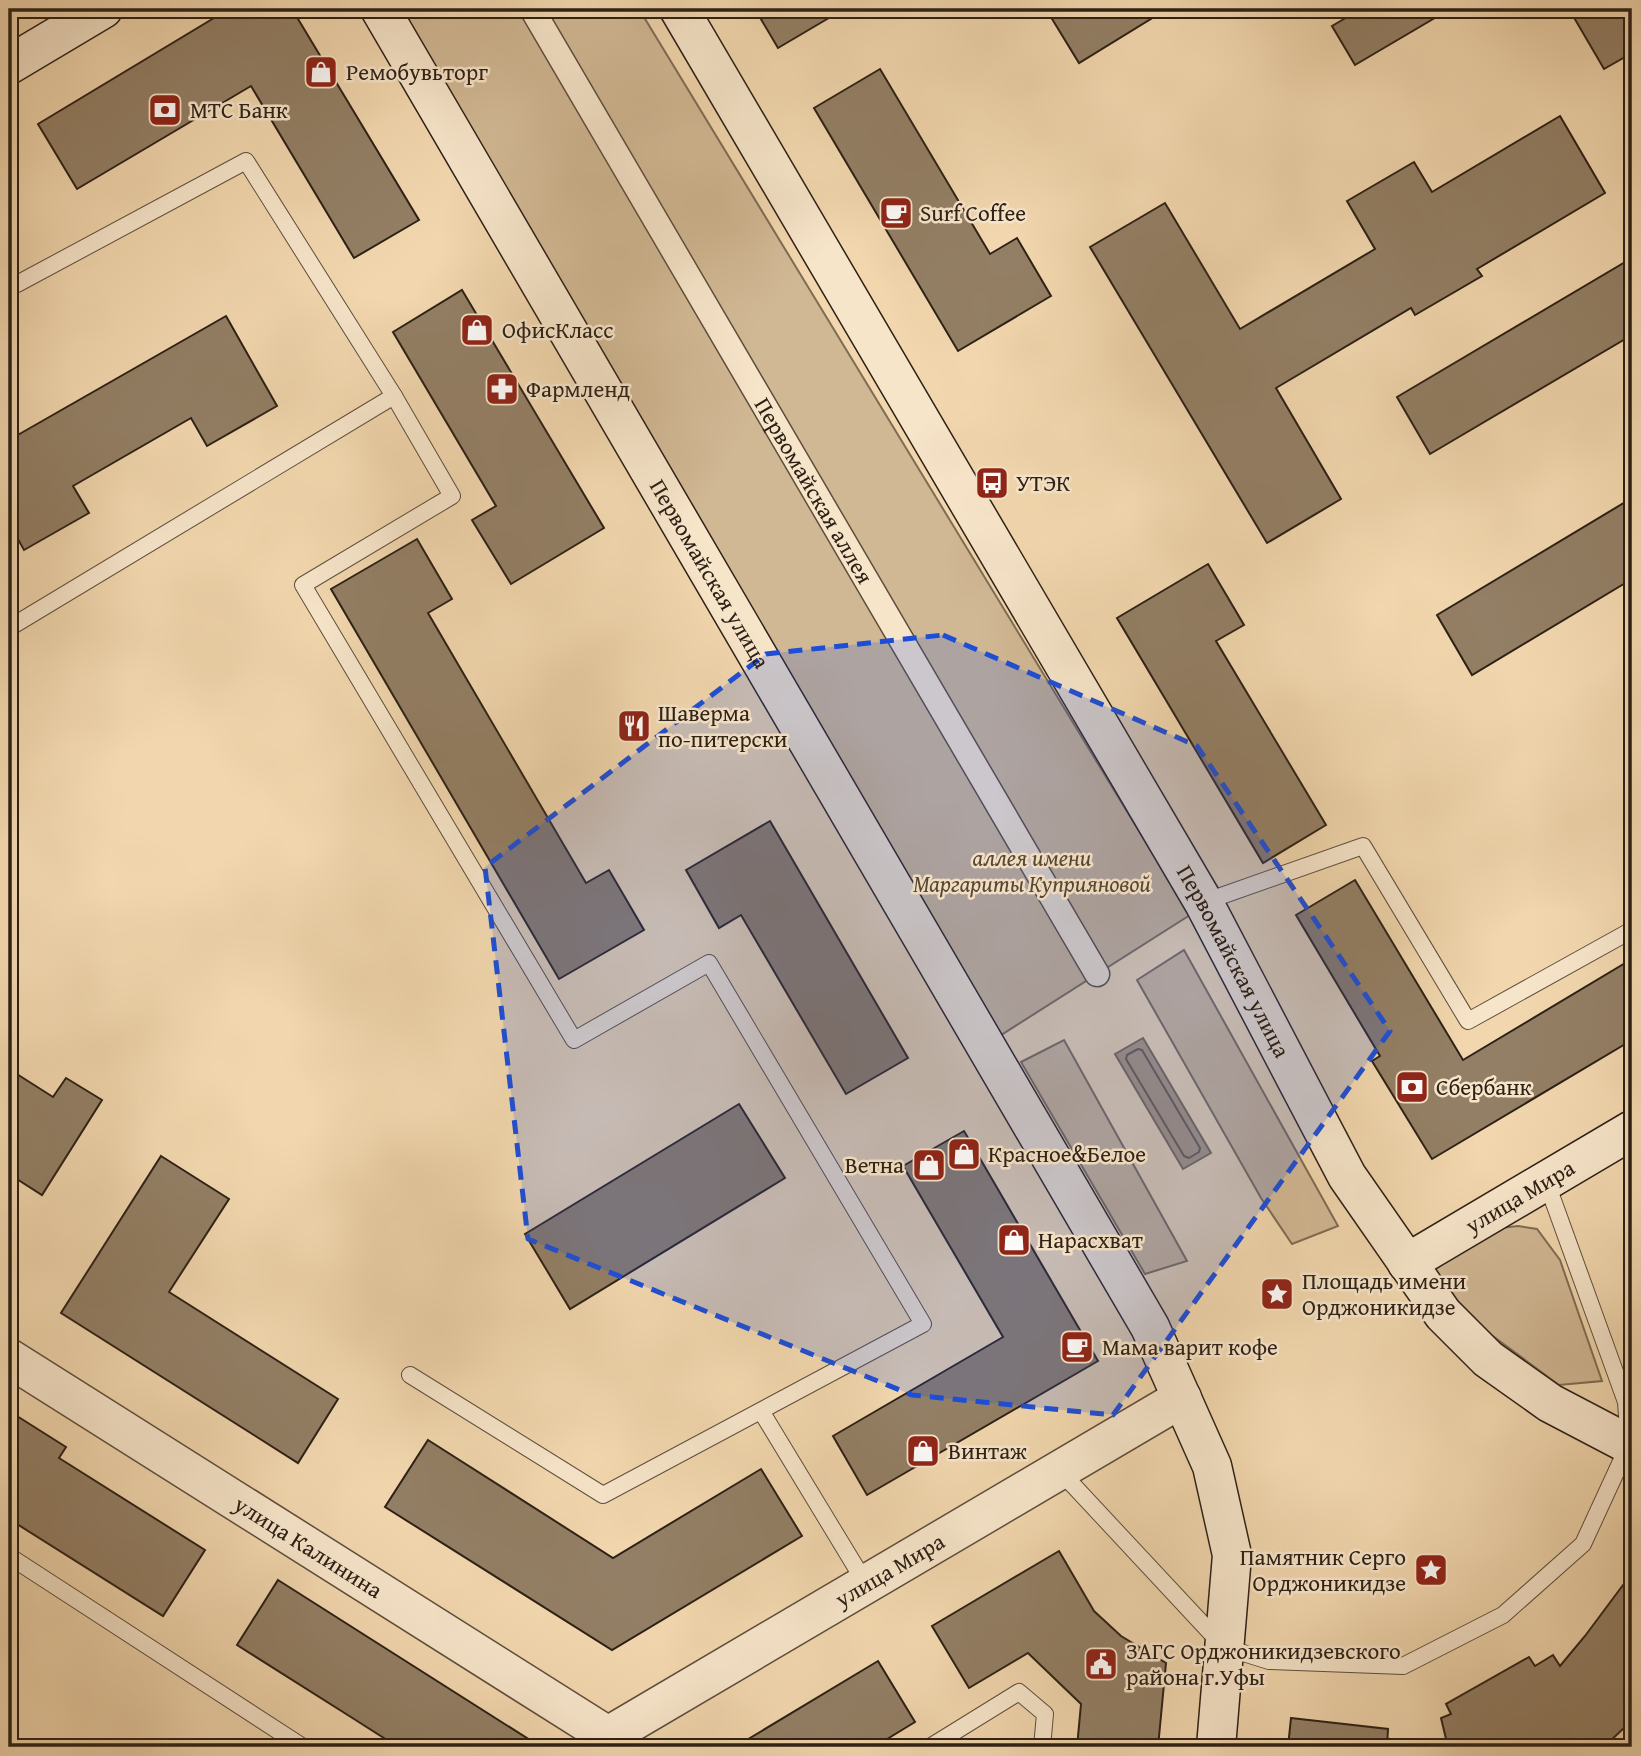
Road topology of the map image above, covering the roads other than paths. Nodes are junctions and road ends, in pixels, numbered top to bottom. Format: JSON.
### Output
{"nodes":[{"id":1,"x":103,"y":9,"type":"edge"},
{"id":2,"x":380,"y":9,"type":"edge"},
{"id":3,"x":532,"y":9,"type":"edge"},
{"id":4,"x":679,"y":9,"type":"edge"},
{"id":5,"x":9,"y":65,"type":"edge"},
{"id":6,"x":9,"y":269,"type":"edge"},
{"id":7,"x":13,"y":286,"type":"edge"},
{"id":8,"x":394,"y":396,"type":"junction"},
{"id":9,"x":9,"y":628,"type":"edge"},
{"id":10,"x":1204,"y":903,"type":"junction"},
{"id":11,"x":1632,"y":930,"type":"edge"},
{"id":12,"x":1097,"y":974,"type":"dead end"},
{"id":13,"x":1632,"y":1130,"type":"edge"},
{"id":14,"x":1546,"y":1181,"type":"junction"},
{"id":15,"x":1407,"y":1263,"type":"junction"},
{"id":16,"x":9,"y":1358,"type":"edge"},
{"id":17,"x":410,"y":1375,"type":"dead end"},
{"id":18,"x":1182,"y":1398,"type":"junction"},
{"id":19,"x":761,"y":1411,"type":"junction"},
{"id":20,"x":1631,"y":1445,"type":"edge"},
{"id":21,"x":1059,"y":1470,"type":"junction"},
{"id":22,"x":10,"y":1561,"type":"edge"},
{"id":23,"x":866,"y":1584,"type":"junction"},
{"id":24,"x":1224,"y":1647,"type":"junction"},
{"id":25,"x":605,"y":1742,"type":"edge"},
{"id":26,"x":303,"y":1747,"type":"edge"},
{"id":27,"x":930,"y":1747,"type":"edge"},
{"id":28,"x":1042,"y":1747,"type":"edge"},
{"id":29,"x":1216,"y":1747,"type":"edge"}],
"edges":[{"from":1,"to":5,"type":"main road"},
{"from":2,"to":18,"type":"main road","name":"Первомайская улица"},
{"from":3,"to":12,"type":"street","name":"Первомайская аллея"},
{"from":4,"to":10,"type":"main road","name":"Первомайская улица"},
{"from":6,"to":7,"type":"lane"},
{"from":7,"to":8,"type":"lane"},
{"from":8,"to":9,"type":"lane"},
{"from":8,"to":19,"type":"lane"},
{"from":10,"to":11,"type":"lane"},
{"from":10,"to":15,"type":"main road","name":"Первомайская улица"},
{"from":13,"to":14,"type":"main road","name":"улица Мира"},
{"from":14,"to":15,"type":"main road","name":"улица Мира"},
{"from":14,"to":20,"type":"lane"},
{"from":15,"to":20,"type":"main road","name":"Первомайская улица"},
{"from":16,"to":25,"type":"main road","name":"улица Калинина"},
{"from":17,"to":19,"type":"lane"},
{"from":18,"to":21,"type":"main road","name":"улица Мира"},
{"from":18,"to":24,"type":"main road","name":"Первомайская улица"},
{"from":19,"to":23,"type":"lane"},
{"from":20,"to":24,"type":"lane"},
{"from":21,"to":23,"type":"main road","name":"улица Мира"},
{"from":21,"to":24,"type":"lane"},
{"from":22,"to":26,"type":"lane"},
{"from":23,"to":25,"type":"main road","name":"улица Мира"},
{"from":24,"to":29,"type":"main road","name":"Первомайская улица"},
{"from":27,"to":28,"type":"lane"}]}
